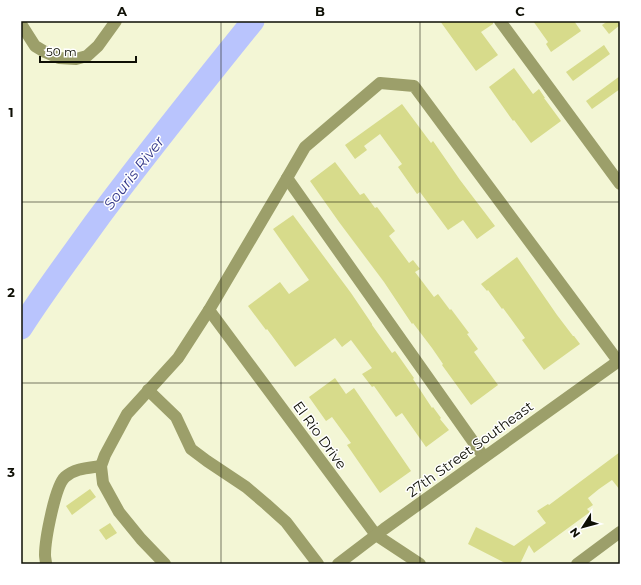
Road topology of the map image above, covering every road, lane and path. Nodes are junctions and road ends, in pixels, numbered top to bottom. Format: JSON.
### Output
{"nodes":[{"id":1,"x":116,"y":21,"type":"edge"},
{"id":2,"x":500,"y":21,"type":"edge"},
{"id":3,"x":21,"y":24,"type":"edge"},
{"id":4,"x":287,"y":178,"type":"junction"},
{"id":5,"x":620,"y":184,"type":"edge"},
{"id":6,"x":209,"y":310,"type":"junction"},
{"id":7,"x":619,"y":360,"type":"edge"},
{"id":8,"x":148,"y":390,"type":"junction"},
{"id":9,"x":484,"y":457,"type":"junction"},
{"id":10,"x":101,"y":466,"type":"junction"},
{"id":11,"x":620,"y":532,"type":"edge"},
{"id":12,"x":376,"y":535,"type":"junction"},
{"id":13,"x":46,"y":564,"type":"edge"},
{"id":14,"x":164,"y":564,"type":"edge"},
{"id":15,"x":318,"y":564,"type":"edge"},
{"id":16,"x":338,"y":564,"type":"edge"},
{"id":17,"x":420,"y":564,"type":"edge"},
{"id":18,"x":577,"y":564,"type":"edge"}],
"edges":[{"from":1,"to":3,"type":"street"},
{"from":2,"to":5,"type":"street"},
{"from":4,"to":6,"type":"street"},
{"from":4,"to":7,"type":"street"},
{"from":4,"to":9,"type":"street"},
{"from":6,"to":8,"type":"street"},
{"from":6,"to":12,"type":"street","name":"El Rio Drive"},
{"from":7,"to":9,"type":"street","name":"27th Street Southeast"},
{"from":8,"to":10,"type":"street"},
{"from":8,"to":15,"type":"street"},
{"from":9,"to":12,"type":"street","name":"27th Street Southeast"},
{"from":10,"to":13,"type":"street"},
{"from":10,"to":14,"type":"street"},
{"from":11,"to":18,"type":"street"},
{"from":12,"to":16,"type":"street","name":"27th Street Southeast"},
{"from":12,"to":17,"type":"street","name":"El Rio Drive"}]}
